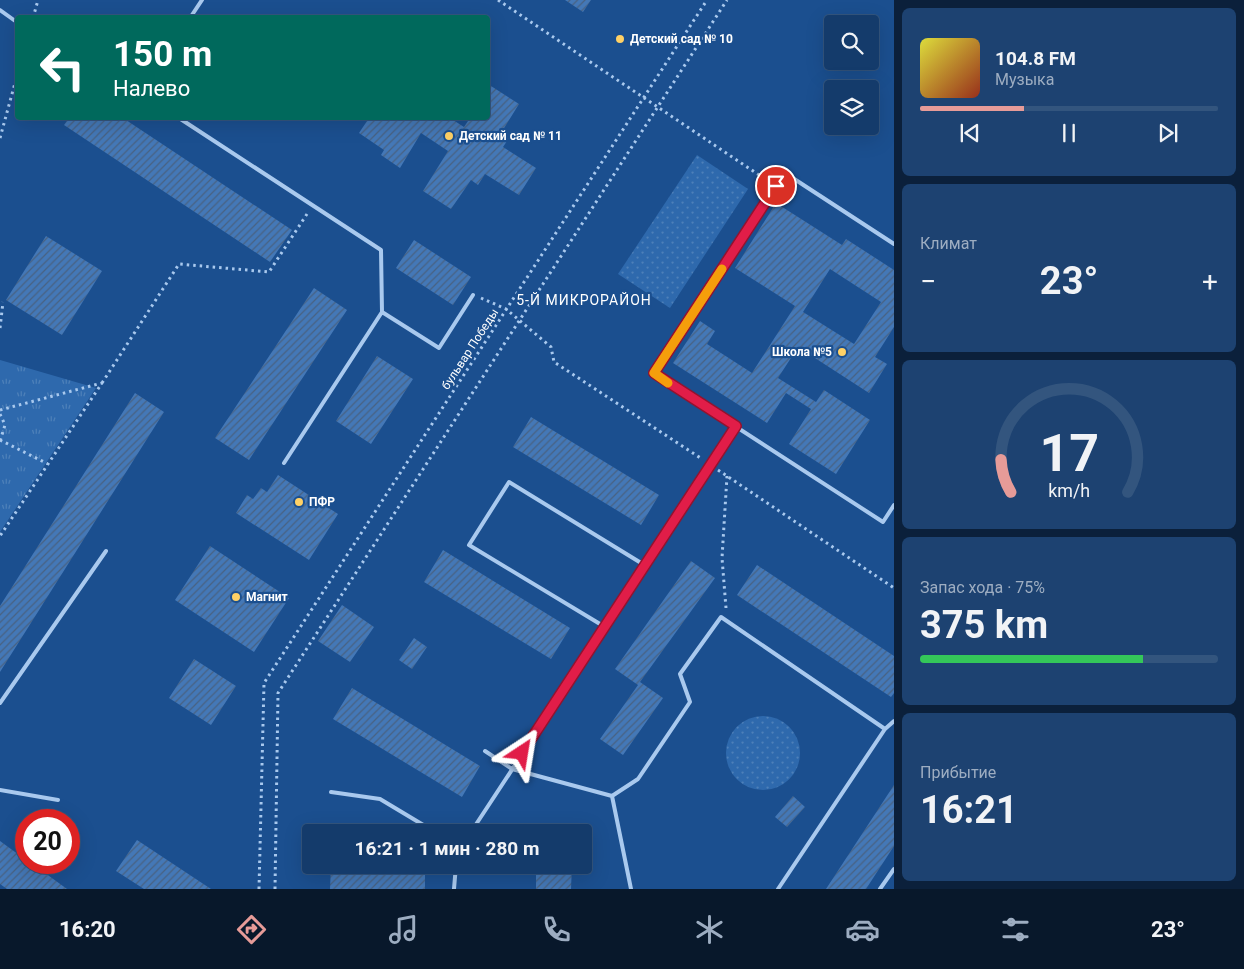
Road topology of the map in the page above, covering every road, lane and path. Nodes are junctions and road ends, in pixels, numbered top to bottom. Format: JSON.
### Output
{"nodes":[{"id":1,"x":38,"y":0,"type":"edge"},
{"id":2,"x":202,"y":0,"type":"edge"},
{"id":3,"x":498,"y":0,"type":"edge"},
{"id":4,"x":707,"y":0,"type":"edge"},
{"id":5,"x":727,"y":0,"type":"edge"},
{"id":6,"x":0,"y":10,"type":"edge"},
{"id":7,"x":34,"y":15,"type":"edge"},
{"id":8,"x":192,"y":15,"type":"edge"},
{"id":9,"x":15,"y":21,"type":"edge"},
{"id":10,"x":15,"y":83,"type":"edge"},
{"id":11,"x":644,"y":98,"type":"junction"},
{"id":12,"x":657,"y":107,"type":"junction"},
{"id":13,"x":182,"y":120,"type":"edge"},
{"id":14,"x":0,"y":138,"type":"edge"},
{"id":15,"x":776,"y":186,"type":"junction"},
{"id":16,"x":313,"y":205,"type":"junction"},
{"id":17,"x":894,"y":244,"type":"edge"},
{"id":18,"x":473,"y":295,"type":"joint"},
{"id":19,"x":3,"y":302,"type":"dead end"},
{"id":20,"x":506,"y":309,"type":"junction"},
{"id":21,"x":382,"y":312,"type":"junction"},
{"id":22,"x":520,"y":320,"type":"junction"},
{"id":23,"x":0,"y":328,"type":"edge"},
{"id":24,"x":102,"y":383,"type":"junction"},
{"id":25,"x":0,"y":410,"type":"edge"},
{"id":26,"x":0,"y":414,"type":"edge"},
{"id":27,"x":736,"y":426,"type":"junction"},
{"id":28,"x":0,"y":441,"type":"edge"},
{"id":29,"x":284,"y":463,"type":"dead end"},
{"id":30,"x":48,"y":464,"type":"junction"},
{"id":31,"x":711,"y":465,"type":"junction"},
{"id":32,"x":727,"y":476,"type":"junction"},
{"id":33,"x":894,"y":505,"type":"edge"},
{"id":34,"x":0,"y":536,"type":"edge"},
{"id":35,"x":106,"y":551,"type":"dead end"},
{"id":36,"x":646,"y":566,"type":"junction"},
{"id":37,"x":894,"y":588,"type":"edge"},
{"id":38,"x":727,"y":622,"type":"junction"},
{"id":39,"x":606,"y":627,"type":"junction"},
{"id":40,"x":0,"y":703,"type":"edge"},
{"id":41,"x":894,"y":721,"type":"edge"},
{"id":42,"x":884,"y":729,"type":"junction"},
{"id":43,"x":485,"y":751,"type":"dead end"},
{"id":44,"x":512,"y":769,"type":"junction"},
{"id":45,"x":0,"y":790,"type":"edge"},
{"id":46,"x":331,"y":792,"type":"dead end"},
{"id":47,"x":612,"y":796,"type":"junction"},
{"id":48,"x":58,"y":800,"type":"dead end"},
{"id":49,"x":421,"y":824,"type":"edge"},
{"id":50,"x":476,"y":824,"type":"edge"},
{"id":51,"x":894,"y":869,"type":"edge"},
{"id":52,"x":455,"y":874,"type":"edge"},
{"id":53,"x":259,"y":889,"type":"edge"},
{"id":54,"x":275,"y":889,"type":"edge"},
{"id":55,"x":454,"y":889,"type":"edge"},
{"id":56,"x":631,"y":889,"type":"edge"},
{"id":57,"x":778,"y":889,"type":"edge"},
{"id":58,"x":880,"y":889,"type":"edge"}],
"edges":[{"from":1,"to":7,"type":"path"},
{"from":2,"to":8,"type":"lane"},
{"from":3,"to":11,"type":"path"},
{"from":4,"to":11,"type":"path","name":"бульвар Победы"},
{"from":5,"to":12,"type":"path"},
{"from":6,"to":9,"type":"lane"},
{"from":10,"to":14,"type":"path"},
{"from":11,"to":12,"type":"path"},
{"from":11,"to":20,"type":"path","name":"бульвар Победы"},
{"from":12,"to":15,"type":"path"},
{"from":12,"to":22,"type":"path"},
{"from":13,"to":16,"type":"lane"},
{"from":15,"to":17,"type":"lane"},
{"from":15,"to":27,"type":"lane"},
{"from":16,"to":21,"type":"lane"},
{"from":16,"to":24,"type":"path"},
{"from":18,"to":20,"type":"path"},
{"from":18,"to":21,"type":"lane"},
{"from":19,"to":23,"type":"path"},
{"from":20,"to":22,"type":"path"},
{"from":20,"to":53,"type":"path","name":"бульвар Победы"},
{"from":21,"to":29,"type":"lane"},
{"from":22,"to":31,"type":"path"},
{"from":22,"to":54,"type":"path"},
{"from":24,"to":25,"type":"path"},
{"from":24,"to":30,"type":"path"},
{"from":26,"to":28,"type":"path"},
{"from":27,"to":31,"type":"lane"},
{"from":27,"to":33,"type":"lane"},
{"from":28,"to":30,"type":"path"},
{"from":30,"to":34,"type":"path"},
{"from":31,"to":32,"type":"path"},
{"from":31,"to":36,"type":"lane"},
{"from":32,"to":37,"type":"path"},
{"from":32,"to":38,"type":"path"},
{"from":35,"to":40,"type":"lane"},
{"from":36,"to":39,"type":"lane"},
{"from":36,"to":39,"type":"lane"},
{"from":38,"to":42,"type":"lane"},
{"from":38,"to":47,"type":"lane"},
{"from":39,"to":44,"type":"lane"},
{"from":41,"to":42,"type":"lane"},
{"from":42,"to":57,"type":"lane"},
{"from":43,"to":44,"type":"lane"},
{"from":44,"to":47,"type":"lane"},
{"from":44,"to":50,"type":"lane"},
{"from":45,"to":48,"type":"lane"},
{"from":46,"to":49,"type":"lane"},
{"from":47,"to":56,"type":"lane"},
{"from":51,"to":58,"type":"lane"},
{"from":52,"to":55,"type":"lane"}]}
